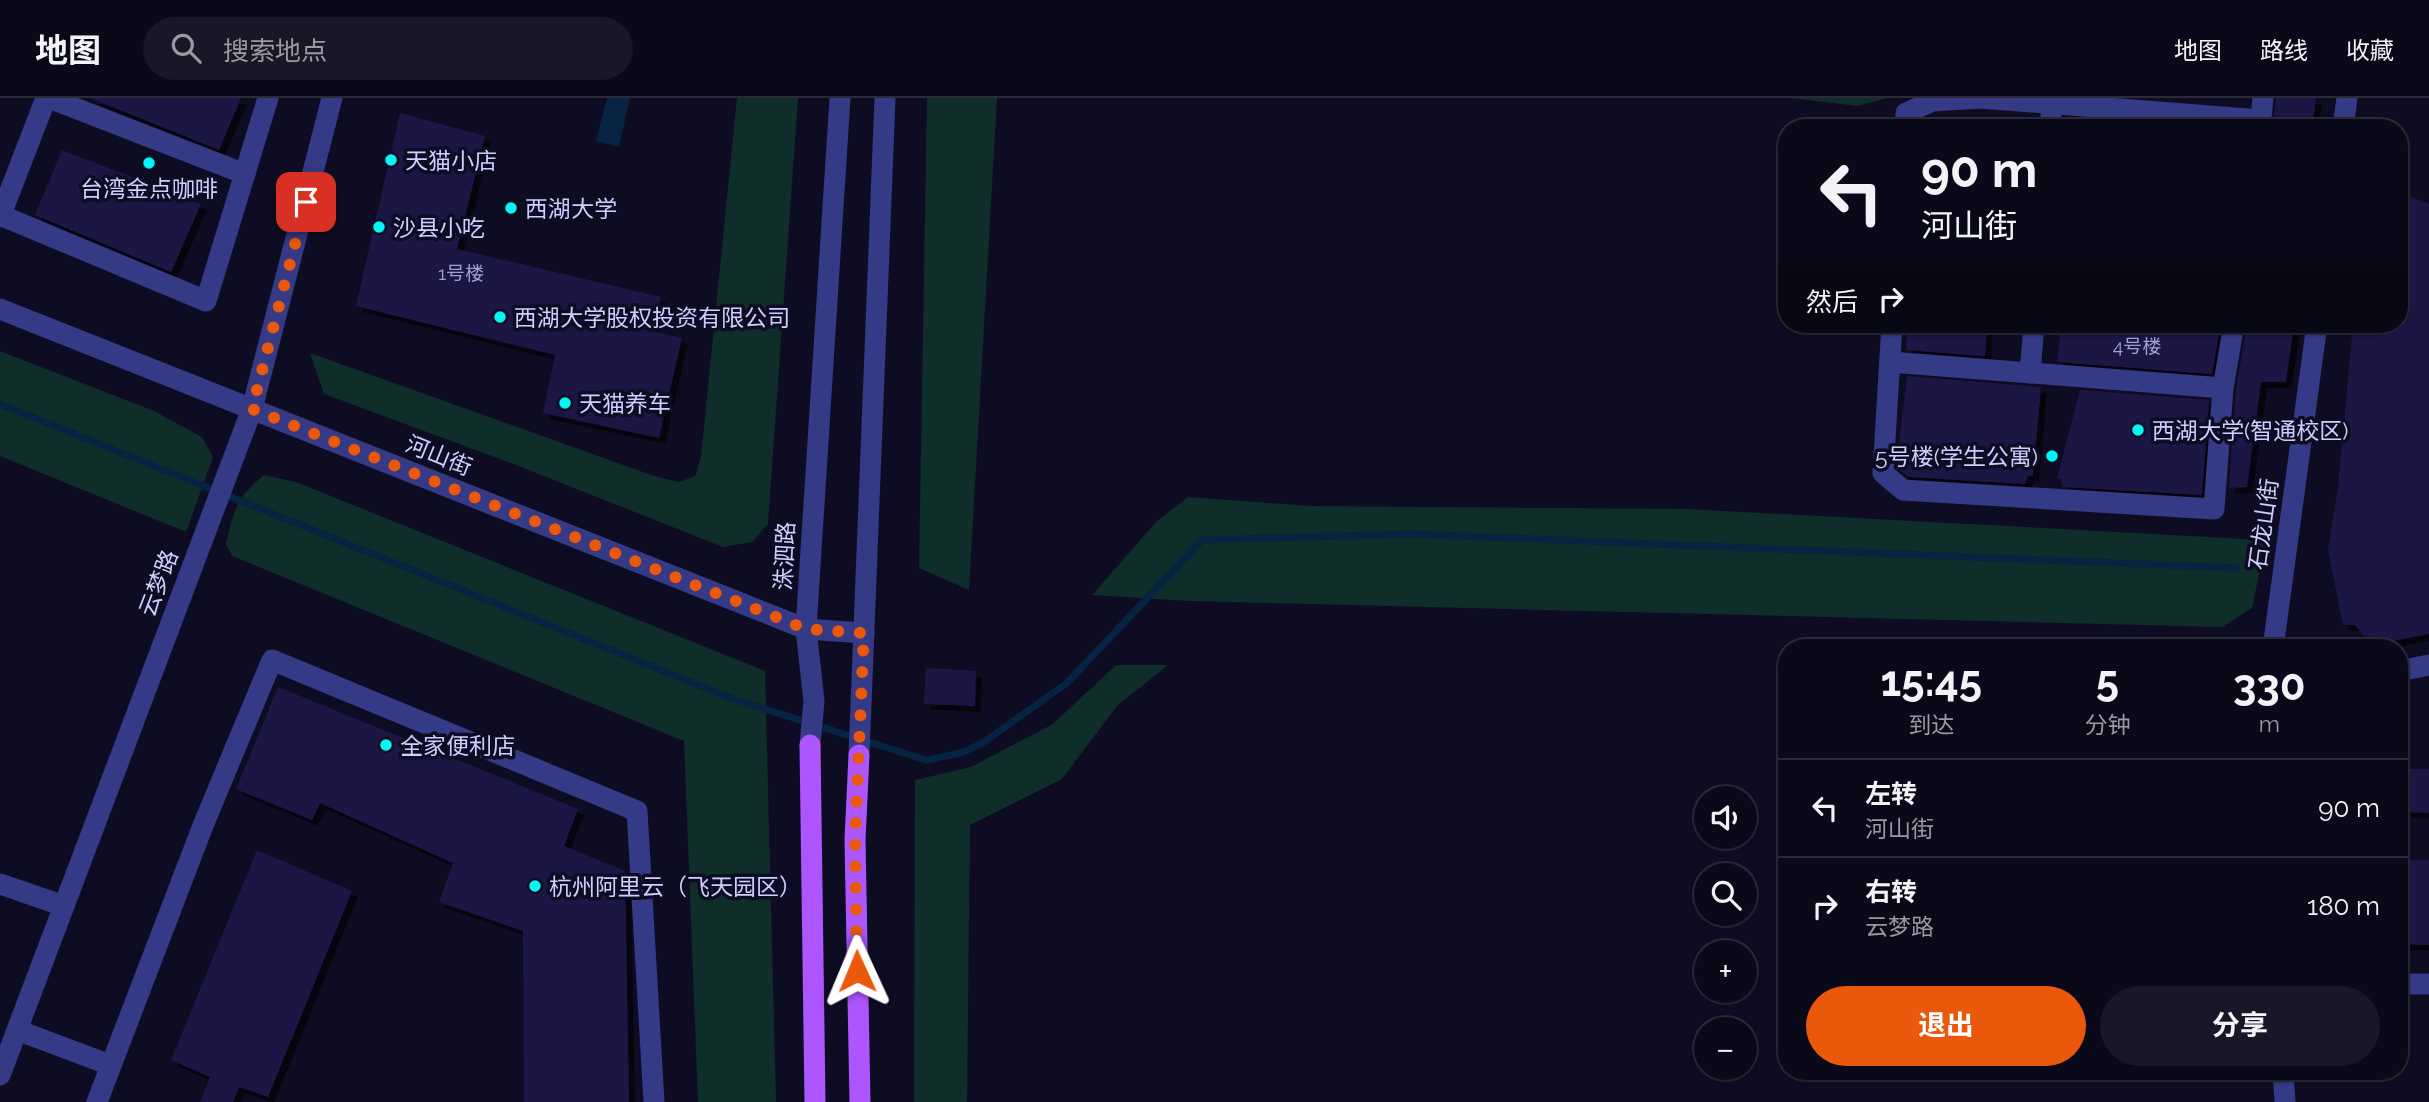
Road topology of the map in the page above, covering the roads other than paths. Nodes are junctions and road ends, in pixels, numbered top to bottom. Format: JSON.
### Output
{"nodes":[{"id":1,"x":47,"y":98,"type":"edge"},
{"id":2,"x":268,"y":98,"type":"edge"},
{"id":3,"x":332,"y":98,"type":"edge"},
{"id":4,"x":840,"y":98,"type":"edge"},
{"id":5,"x":885,"y":98,"type":"edge"},
{"id":6,"x":1980,"y":98,"type":"edge"},
{"id":7,"x":2263,"y":98,"type":"edge"},
{"id":8,"x":2347,"y":98,"type":"edge"},
{"id":9,"x":2052,"y":104,"type":"junction"},
{"id":10,"x":1906,"y":119,"type":"edge"},
{"id":11,"x":2051,"y":119,"type":"edge"},
{"id":12,"x":2209,"y":119,"type":"edge"},
{"id":13,"x":2261,"y":119,"type":"edge"},
{"id":14,"x":2344,"y":119,"type":"edge"},
{"id":15,"x":245,"y":174,"type":"junction"},
{"id":16,"x":0,"y":216,"type":"edge"},
{"id":17,"x":0,"y":309,"type":"edge"},
{"id":18,"x":1892,"y":333,"type":"edge"},
{"id":19,"x":2033,"y":333,"type":"edge"},
{"id":20,"x":2232,"y":333,"type":"edge"},
{"id":21,"x":2316,"y":333,"type":"edge"},
{"id":22,"x":1890,"y":362,"type":"junction"},
{"id":23,"x":2031,"y":373,"type":"junction"},
{"id":24,"x":2223,"y":388,"type":"junction"},
{"id":25,"x":252,"y":409,"type":"junction"},
{"id":26,"x":806,"y":629,"type":"junction"},
{"id":27,"x":864,"y":633,"type":"junction"},
{"id":28,"x":2274,"y":639,"type":"edge"},
{"id":29,"x":2429,"y":665,"type":"edge"},
{"id":30,"x":2408,"y":669,"type":"edge"},
{"id":31,"x":810,"y":745,"type":"joint"},
{"id":32,"x":859,"y":755,"type":"joint"},
{"id":33,"x":0,"y":884,"type":"edge"},
{"id":34,"x":64,"y":906,"type":"junction"},
{"id":35,"x":2408,"y":984,"type":"edge"},
{"id":36,"x":2429,"y":984,"type":"edge"},
{"id":37,"x":17,"y":1030,"type":"junction"},
{"id":38,"x":110,"y":1065,"type":"junction"},
{"id":39,"x":0,"y":1075,"type":"edge"},
{"id":40,"x":2284,"y":1080,"type":"edge"},
{"id":41,"x":97,"y":1102,"type":"edge"},
{"id":42,"x":654,"y":1102,"type":"edge"},
{"id":43,"x":815,"y":1102,"type":"edge"},
{"id":44,"x":860,"y":1102,"type":"edge"},
{"id":45,"x":2285,"y":1102,"type":"edge"}],
"edges":[{"from":1,"to":15,"type":"street"},
{"from":1,"to":16,"type":"street"},
{"from":2,"to":15,"type":"street"},
{"from":3,"to":25,"type":"street","name":"云梦路"},
{"from":4,"to":26,"type":"street","name":"洙泗路"},
{"from":5,"to":27,"type":"street"},
{"from":6,"to":9,"type":"street"},
{"from":6,"to":10,"type":"street"},
{"from":7,"to":13,"type":"street"},
{"from":8,"to":14,"type":"street"},
{"from":9,"to":11,"type":"street"},
{"from":9,"to":12,"type":"street"},
{"from":15,"to":16,"type":"street"},
{"from":17,"to":25,"type":"street","name":"河山街"},
{"from":18,"to":22,"type":"street"},
{"from":19,"to":23,"type":"street"},
{"from":20,"to":24,"type":"street"},
{"from":21,"to":28,"type":"street","name":"石龙山街"},
{"from":22,"to":23,"type":"street"},
{"from":22,"to":24,"type":"street"},
{"from":23,"to":24,"type":"street"},
{"from":25,"to":26,"type":"street","name":"河山街"},
{"from":25,"to":34,"type":"street","name":"云梦路"},
{"from":26,"to":27,"type":"street","name":"河山街"},
{"from":26,"to":31,"type":"street","name":"洙泗路"},
{"from":27,"to":32,"type":"street"},
{"from":29,"to":30,"type":"street"},
{"from":31,"to":43,"type":"main road","name":"洙泗路"},
{"from":32,"to":44,"type":"main road"},
{"from":33,"to":34,"type":"street"},
{"from":34,"to":37,"type":"street","name":"云梦路"},
{"from":35,"to":36,"type":"street"},
{"from":37,"to":38,"type":"street"},
{"from":37,"to":39,"type":"street","name":"云梦路"},
{"from":38,"to":41,"type":"street"},
{"from":38,"to":42,"type":"street"},
{"from":40,"to":45,"type":"street"}]}
